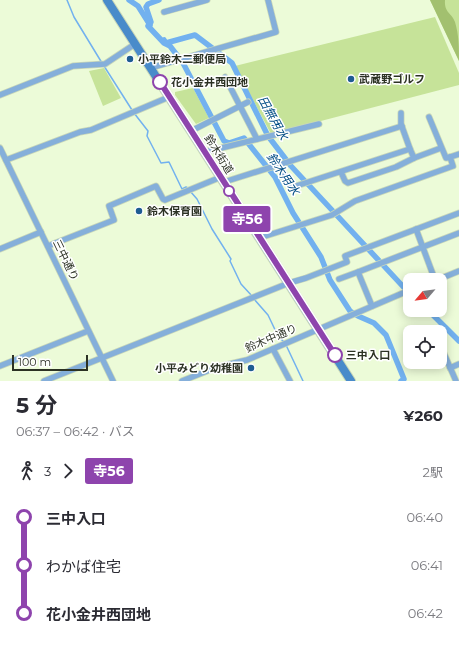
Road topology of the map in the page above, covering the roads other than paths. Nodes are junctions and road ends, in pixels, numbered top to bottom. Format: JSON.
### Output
{"nodes":[{"id":1,"x":107,"y":0,"type":"edge"},
{"id":2,"x":207,"y":0,"type":"edge"},
{"id":3,"x":268,"y":0,"type":"edge"},
{"id":4,"x":164,"y":12,"type":"dead end"},
{"id":5,"x":135,"y":44,"type":"junction"},
{"id":6,"x":150,"y":68,"type":"junction"},
{"id":7,"x":225,"y":77,"type":"dead end"},
{"id":8,"x":0,"y":95,"type":"edge"},
{"id":9,"x":169,"y":97,"type":"junction"},
{"id":10,"x":248,"y":102,"type":"dead end"},
{"id":11,"x":240,"y":106,"type":"junction"},
{"id":12,"x":401,"y":113,"type":"dead end"},
{"id":13,"x":429,"y":118,"type":"dead end"},
{"id":14,"x":319,"y":124,"type":"dead end"},
{"id":15,"x":402,"y":126,"type":"junction"},
{"id":16,"x":191,"y":131,"type":"junction"},
{"id":17,"x":257,"y":139,"type":"junction"},
{"id":18,"x":0,"y":148,"type":"edge"},
{"id":19,"x":441,"y":148,"type":"junction"},
{"id":20,"x":410,"y":149,"type":"junction"},
{"id":21,"x":205,"y":152,"type":"junction"},
{"id":22,"x":459,"y":154,"type":"edge"},
{"id":23,"x":450,"y":157,"type":"junction"},
{"id":24,"x":414,"y":158,"type":"junction"},
{"id":25,"x":6,"y":160,"type":"junction"},
{"id":26,"x":278,"y":165,"type":"junction"},
{"id":27,"x":341,"y":172,"type":"junction"},
{"id":28,"x":222,"y":180,"type":"junction"},
{"id":29,"x":459,"y":213,"type":"edge"},
{"id":30,"x":416,"y":229,"type":"junction"},
{"id":31,"x":41,"y":232,"type":"junction"},
{"id":32,"x":459,"y":233,"type":"edge"},
{"id":33,"x":259,"y":238,"type":"junction"},
{"id":34,"x":48,"y":246,"type":"junction"},
{"id":35,"x":423,"y":247,"type":"junction"},
{"id":36,"x":0,"y":248,"type":"edge"},
{"id":37,"x":358,"y":272,"type":"junction"},
{"id":38,"x":459,"y":272,"type":"edge"},
{"id":39,"x":433,"y":273,"type":"edge"},
{"id":40,"x":447,"y":276,"type":"edge"},
{"id":41,"x":339,"y":279,"type":"dead end"},
{"id":42,"x":289,"y":283,"type":"junction"},
{"id":43,"x":403,"y":293,"type":"edge"},
{"id":44,"x":372,"y":306,"type":"junction"},
{"id":45,"x":318,"y":329,"type":"junction"},
{"id":46,"x":88,"y":331,"type":"junction"},
{"id":47,"x":273,"y":349,"type":"junction"},
{"id":48,"x":102,"y":358,"type":"junction"},
{"id":49,"x":447,"y":361,"type":"edge"},
{"id":50,"x":459,"y":364,"type":"edge"},
{"id":51,"x":0,"y":366,"type":"edge"},
{"id":52,"x":450,"y":368,"type":"junction"},
{"id":53,"x":287,"y":380,"type":"edge"},
{"id":54,"x":44,"y":381,"type":"edge"},
{"id":55,"x":113,"y":381,"type":"edge"},
{"id":56,"x":182,"y":381,"type":"edge"},
{"id":57,"x":351,"y":381,"type":"edge"},
{"id":58,"x":456,"y":381,"type":"edge"}],
"edges":[{"from":1,"to":5,"type":"main road","name":"鈴木街道"},
{"from":2,"to":4,"type":"street"},
{"from":3,"to":6,"type":"street"},
{"from":5,"to":6,"type":"main road","name":"鈴木街道"},
{"from":5,"to":8,"type":"street"},
{"from":6,"to":9,"type":"main road","name":"鈴木街道"},
{"from":7,"to":11,"type":"street"},
{"from":9,"to":16,"type":"main road","name":"鈴木街道"},
{"from":9,"to":25,"type":"street"},
{"from":10,"to":11,"type":"street"},
{"from":11,"to":16,"type":"street"},
{"from":11,"to":17,"type":"street"},
{"from":12,"to":15,"type":"street"},
{"from":13,"to":19,"type":"street"},
{"from":14,"to":17,"type":"street"},
{"from":15,"to":20,"type":"street"},
{"from":15,"to":26,"type":"street"},
{"from":16,"to":21,"type":"main road","name":"鈴木街道"},
{"from":17,"to":21,"type":"street"},
{"from":18,"to":25,"type":"street","name":"三中通り"},
{"from":19,"to":23,"type":"street"},
{"from":19,"to":24,"type":"street"},
{"from":20,"to":24,"type":"street"},
{"from":20,"to":27,"type":"street"},
{"from":21,"to":28,"type":"main road","name":"鈴木街道"},
{"from":22,"to":23,"type":"street"},
{"from":23,"to":33,"type":"street"},
{"from":24,"to":27,"type":"street"},
{"from":25,"to":31,"type":"street","name":"三中通り"},
{"from":26,"to":27,"type":"street"},
{"from":26,"to":28,"type":"street"},
{"from":28,"to":33,"type":"main road","name":"鈴木街道"},
{"from":28,"to":34,"type":"street"},
{"from":29,"to":30,"type":"street"},
{"from":30,"to":35,"type":"street"},
{"from":30,"to":42,"type":"street"},
{"from":31,"to":34,"type":"street","name":"三中通り"},
{"from":31,"to":36,"type":"street"},
{"from":32,"to":35,"type":"street"},
{"from":33,"to":42,"type":"main road","name":"鈴木街道"},
{"from":34,"to":46,"type":"street","name":"三中通り"},
{"from":35,"to":37,"type":"street"},
{"from":35,"to":39,"type":"street"},
{"from":37,"to":41,"type":"street"},
{"from":37,"to":44,"type":"street"},
{"from":38,"to":40,"type":"street"},
{"from":42,"to":45,"type":"main road","name":"鈴木街道"},
{"from":42,"to":48,"type":"street"},
{"from":43,"to":44,"type":"street","name":"鈴木中通り"},
{"from":44,"to":45,"type":"street","name":"鈴木中通り"},
{"from":45,"to":47,"type":"street","name":"鈴木中通り"},
{"from":45,"to":57,"type":"main road","name":"鈴木街道"},
{"from":46,"to":48,"type":"street","name":"三中通り"},
{"from":46,"to":51,"type":"street"},
{"from":47,"to":53,"type":"street"},
{"from":47,"to":56,"type":"street","name":"鈴木中通り"},
{"from":48,"to":54,"type":"street"},
{"from":48,"to":55,"type":"street","name":"三中通り"},
{"from":49,"to":52,"type":"street"},
{"from":50,"to":52,"type":"street"},
{"from":52,"to":58,"type":"street"}]}
